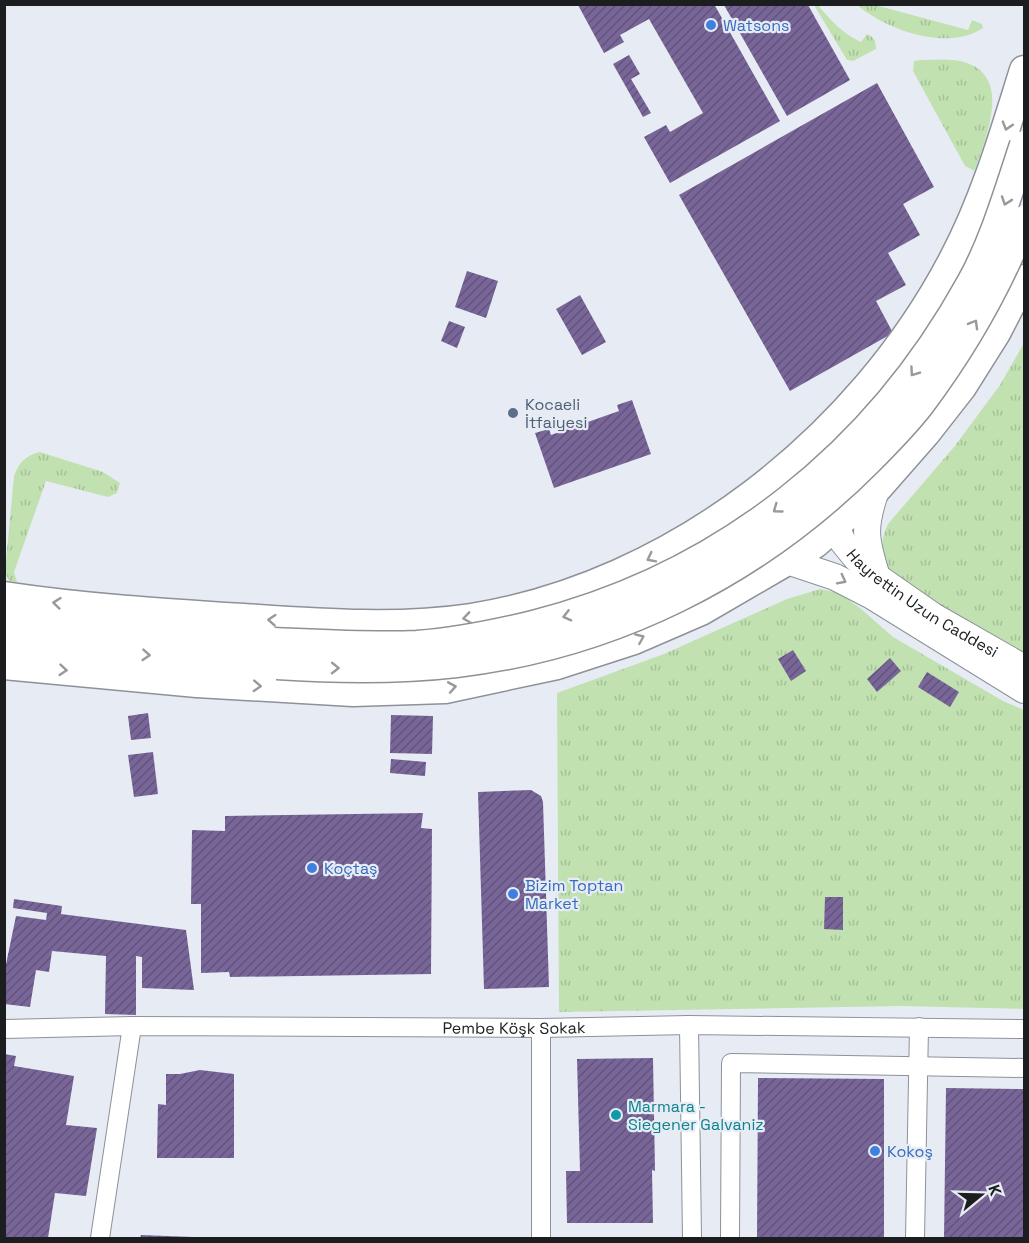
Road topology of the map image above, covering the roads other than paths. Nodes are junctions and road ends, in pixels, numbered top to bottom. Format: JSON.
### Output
{"nodes":[{"id":1,"x":1024,"y":70,"type":"edge"},
{"id":2,"x":1024,"y":146,"type":"edge"},
{"id":3,"x":1024,"y":220,"type":"edge"},
{"id":4,"x":1024,"y":279,"type":"edge"},
{"id":5,"x":839,"y":416,"type":"junction"},
{"id":6,"x":787,"y":467,"type":"junction"},
{"id":7,"x":895,"y":467,"type":"junction"},
{"id":8,"x":876,"y":490,"type":"junction"},
{"id":9,"x":750,"y":498,"type":"junction"},
{"id":10,"x":835,"y":525,"type":"junction"},
{"id":11,"x":686,"y":540,"type":"junction"},
{"id":12,"x":787,"y":561,"type":"junction"},
{"id":13,"x":877,"y":577,"type":"junction"},
{"id":14,"x":4,"y":596,"type":"edge"},
{"id":15,"x":702,"y":611,"type":"junction"},
{"id":16,"x":4,"y":617,"type":"edge"},
{"id":17,"x":276,"y":653,"type":"junction"},
{"id":18,"x":5,"y":660,"type":"edge"},
{"id":19,"x":1024,"y":668,"type":"edge"},
{"id":20,"x":1024,"y":690,"type":"edge"},
{"id":21,"x":689,"y":1025,"type":"junction"},
{"id":22,"x":132,"y":1026,"type":"junction"},
{"id":23,"x":919,"y":1027,"type":"junction"},
{"id":24,"x":541,"y":1028,"type":"junction"},
{"id":25,"x":4,"y":1029,"type":"edge"},
{"id":26,"x":1024,"y":1029,"type":"edge"},
{"id":27,"x":919,"y":1066,"type":"junction"},
{"id":28,"x":1024,"y":1068,"type":"edge"},
{"id":29,"x":100,"y":1239,"type":"edge"},
{"id":30,"x":541,"y":1239,"type":"edge"},
{"id":31,"x":692,"y":1239,"type":"edge"},
{"id":32,"x":730,"y":1239,"type":"edge"},
{"id":33,"x":915,"y":1239,"type":"edge"}],
"edges":[{"from":1,"to":5,"type":"main road","one_way":true},
{"from":2,"to":17,"type":"main road","one_way":true,"bridge":true},
{"from":17,"to":3,"type":"main road","one_way":true,"bridge":true},
{"from":4,"to":7,"type":"main road"},
{"from":5,"to":6,"type":"main road"},
{"from":5,"to":7,"type":"main road"},
{"from":6,"to":9,"type":"main road"},
{"from":6,"to":10,"type":"main road"},
{"from":7,"to":8,"type":"main road"},
{"from":8,"to":10,"type":"main road"},
{"from":8,"to":13,"type":"street"},
{"from":9,"to":11,"type":"main road"},
{"from":9,"to":12,"type":"main road"},
{"from":10,"to":12,"type":"main road"},
{"from":10,"to":13,"type":"street","name":"Hayrettin Uzun Caddesi"},
{"from":11,"to":14,"type":"main road","one_way":true},
{"from":11,"to":15,"type":"main road"},
{"from":12,"to":15,"type":"main road"},
{"from":12,"to":20,"type":"street","one_way":true},
{"from":13,"to":19,"type":"street","name":"Hayrettin Uzun Caddesi"},
{"from":18,"to":15,"type":"main road","one_way":true},
{"from":16,"to":17,"type":"main road"},
{"from":18,"to":17,"type":"main road","one_way":true},
{"from":21,"to":23,"type":"street","name":"Pembe Köşk Sokak"},
{"from":21,"to":24,"type":"street","name":"Pembe Köşk Sokak"},
{"from":21,"to":31,"type":"street"},
{"from":22,"to":24,"type":"street","name":"Pembe Köşk Sokak"},
{"from":22,"to":25,"type":"street","name":"Pembe Köşk Sokak"},
{"from":22,"to":29,"type":"street"},
{"from":23,"to":26,"type":"street","name":"Pembe Köşk Sokak"},
{"from":23,"to":27,"type":"street"},
{"from":24,"to":30,"type":"street"},
{"from":27,"to":28,"type":"street"},
{"from":27,"to":32,"type":"street"},
{"from":27,"to":33,"type":"street"}]}
